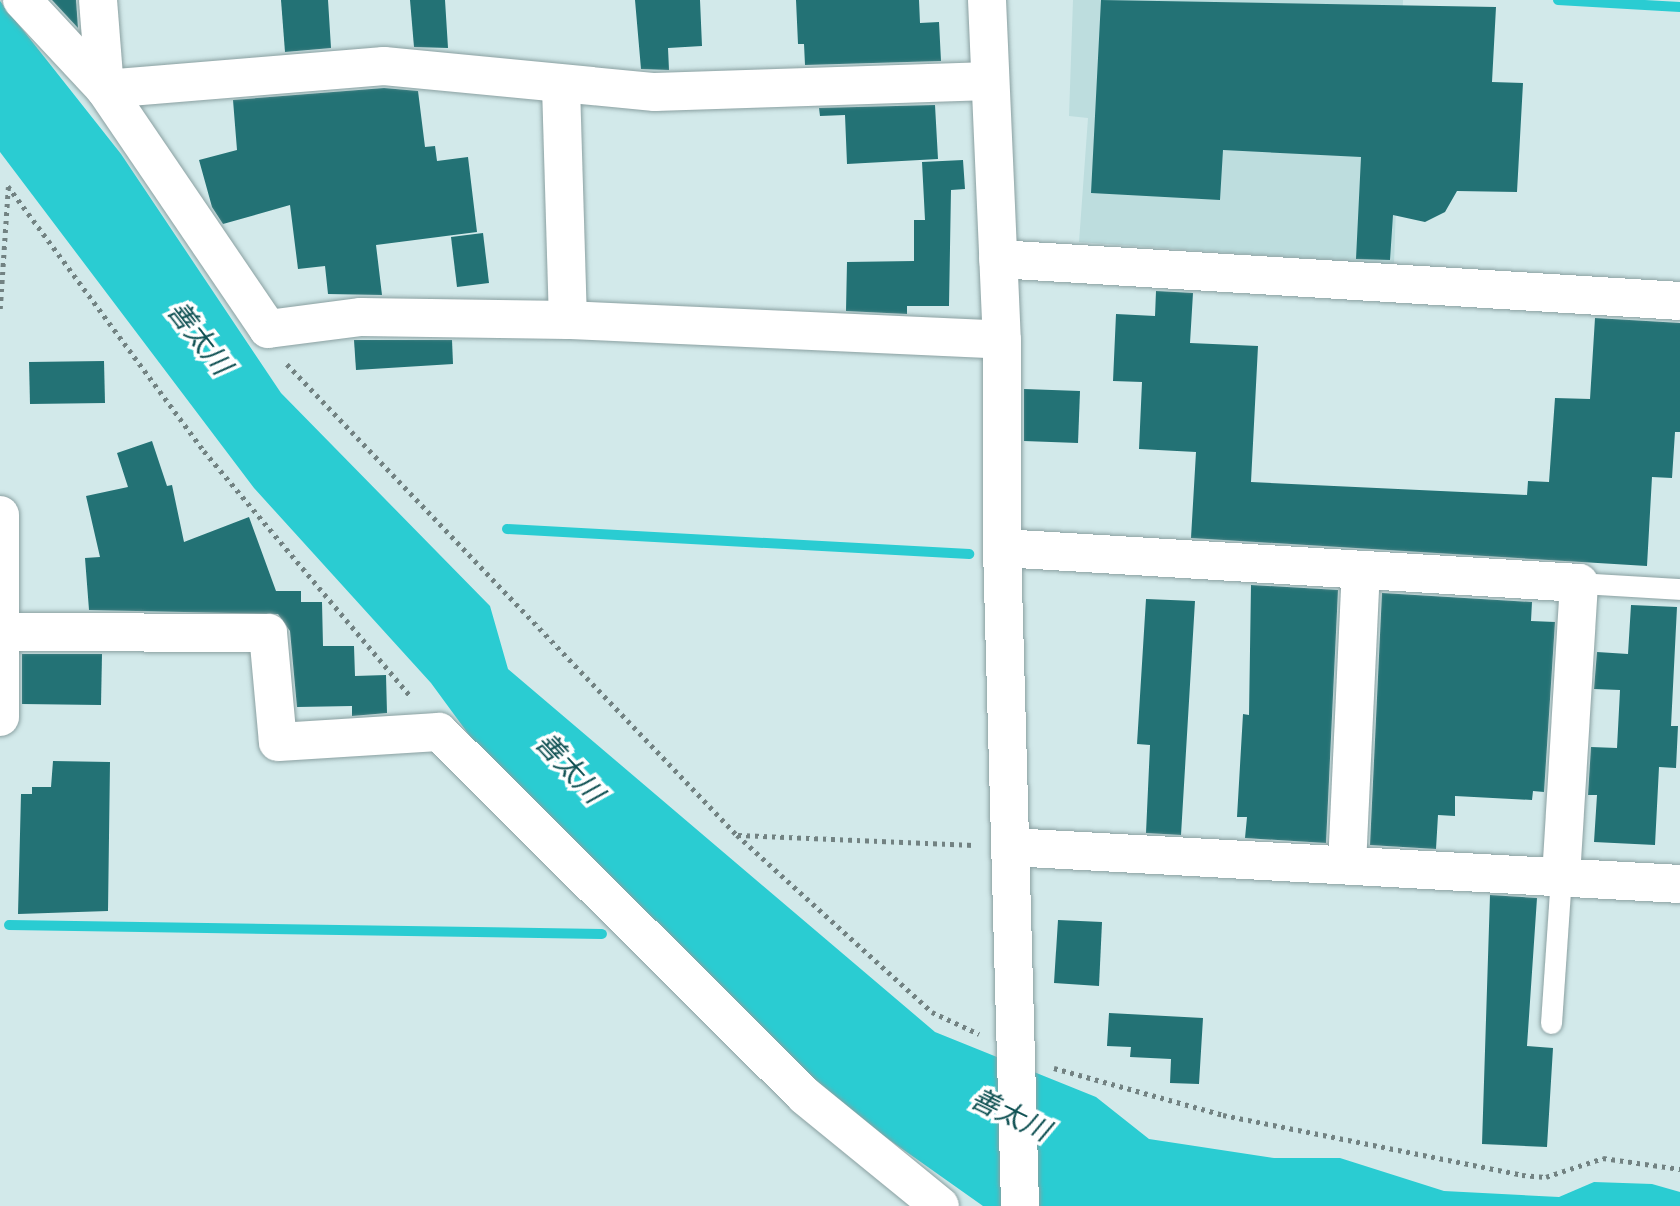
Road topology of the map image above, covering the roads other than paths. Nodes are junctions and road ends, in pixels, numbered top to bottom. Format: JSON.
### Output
{"nodes":[{"id":1,"x":22,"y":0,"type":"edge"},
{"id":2,"x":98,"y":0,"type":"edge"},
{"id":3,"x":987,"y":0,"type":"edge"},
{"id":4,"x":990,"y":81,"type":"junction"},
{"id":5,"x":561,"y":86,"type":"junction"},
{"id":6,"x":105,"y":89,"type":"junction"},
{"id":7,"x":998,"y":259,"type":"junction"},
{"id":8,"x":1680,"y":301,"type":"edge"},
{"id":9,"x":568,"y":320,"type":"junction"},
{"id":10,"x":1002,"y":340,"type":"junction"},
{"id":11,"x":0,"y":515,"type":"edge"},
{"id":12,"x":1002,"y":548,"type":"junction"},
{"id":13,"x":1361,"y":570,"type":"junction"},
{"id":14,"x":1579,"y":583,"type":"junction"},
{"id":15,"x":1680,"y":589,"type":"edge"},
{"id":16,"x":1,"y":632,"type":"edge"},
{"id":17,"x":0,"y":717,"type":"edge"},
{"id":18,"x":1010,"y":847,"type":"junction"},
{"id":19,"x":1347,"y":866,"type":"junction"},
{"id":20,"x":1561,"y":878,"type":"junction"},
{"id":21,"x":1680,"y":884,"type":"edge"},
{"id":22,"x":1551,"y":1023,"type":"dead end"},
{"id":23,"x":940,"y":1206,"type":"edge"},
{"id":24,"x":1020,"y":1206,"type":"edge"}],
"edges":[{"from":1,"to":6,"type":"street"},
{"from":2,"to":6,"type":"street"},
{"from":3,"to":4,"type":"street"},
{"from":4,"to":5,"type":"street"},
{"from":4,"to":7,"type":"street"},
{"from":5,"to":6,"type":"street"},
{"from":5,"to":9,"type":"street"},
{"from":6,"to":9,"type":"street"},
{"from":7,"to":8,"type":"street"},
{"from":7,"to":10,"type":"street"},
{"from":9,"to":10,"type":"street"},
{"from":10,"to":12,"type":"street"},
{"from":11,"to":16,"type":"street"},
{"from":12,"to":13,"type":"street"},
{"from":12,"to":18,"type":"street"},
{"from":13,"to":14,"type":"street"},
{"from":13,"to":19,"type":"street"},
{"from":14,"to":15,"type":"lane"},
{"from":14,"to":20,"type":"street"},
{"from":16,"to":17,"type":"street"},
{"from":16,"to":23,"type":"street"},
{"from":18,"to":19,"type":"street"},
{"from":18,"to":24,"type":"street"},
{"from":19,"to":20,"type":"street"},
{"from":20,"to":21,"type":"street"},
{"from":20,"to":22,"type":"lane"}]}
